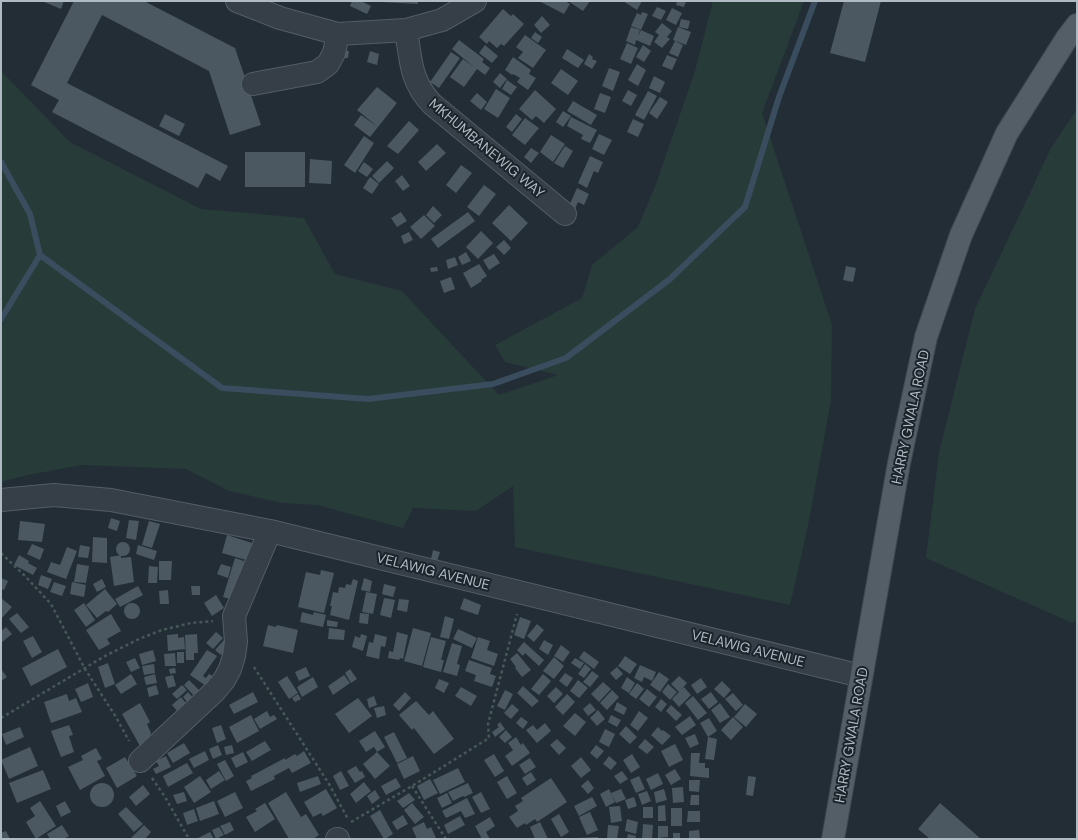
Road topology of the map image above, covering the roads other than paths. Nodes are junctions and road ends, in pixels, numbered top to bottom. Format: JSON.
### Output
{"nodes":[{"id":1,"x":237,"y":1,"type":"edge"},
{"id":2,"x":475,"y":1,"type":"edge"},
{"id":3,"x":1077,"y":26,"type":"edge"},
{"id":4,"x":406,"y":30,"type":"junction"},
{"id":5,"x":338,"y":34,"type":"junction"},
{"id":6,"x":253,"y":84,"type":"dead end"},
{"id":7,"x":566,"y":214,"type":"dead end"},
{"id":8,"x":1,"y":500,"type":"edge"},
{"id":9,"x":270,"y":531,"type":"junction"},
{"id":10,"x":861,"y":676,"type":"junction"},
{"id":11,"x":140,"y":761,"type":"road end"},
{"id":12,"x":833,"y":839,"type":"edge"}],
"edges":[{"from":1,"to":5,"type":"street"},
{"from":2,"to":4,"type":"street"},
{"from":3,"to":10,"type":"main road","name":"HARRY GWALA ROAD"},
{"from":4,"to":5,"type":"street"},
{"from":4,"to":7,"type":"street","name":"MKHUMBANEWIG WAY"},
{"from":5,"to":6,"type":"street"},
{"from":8,"to":9,"type":"street","name":"VELAWIG AVENUE"},
{"from":9,"to":10,"type":"street","name":"VELAWIG AVENUE"},
{"from":9,"to":11,"type":"street"},
{"from":10,"to":12,"type":"main road","name":"HARRY GWALA ROAD"}]}
